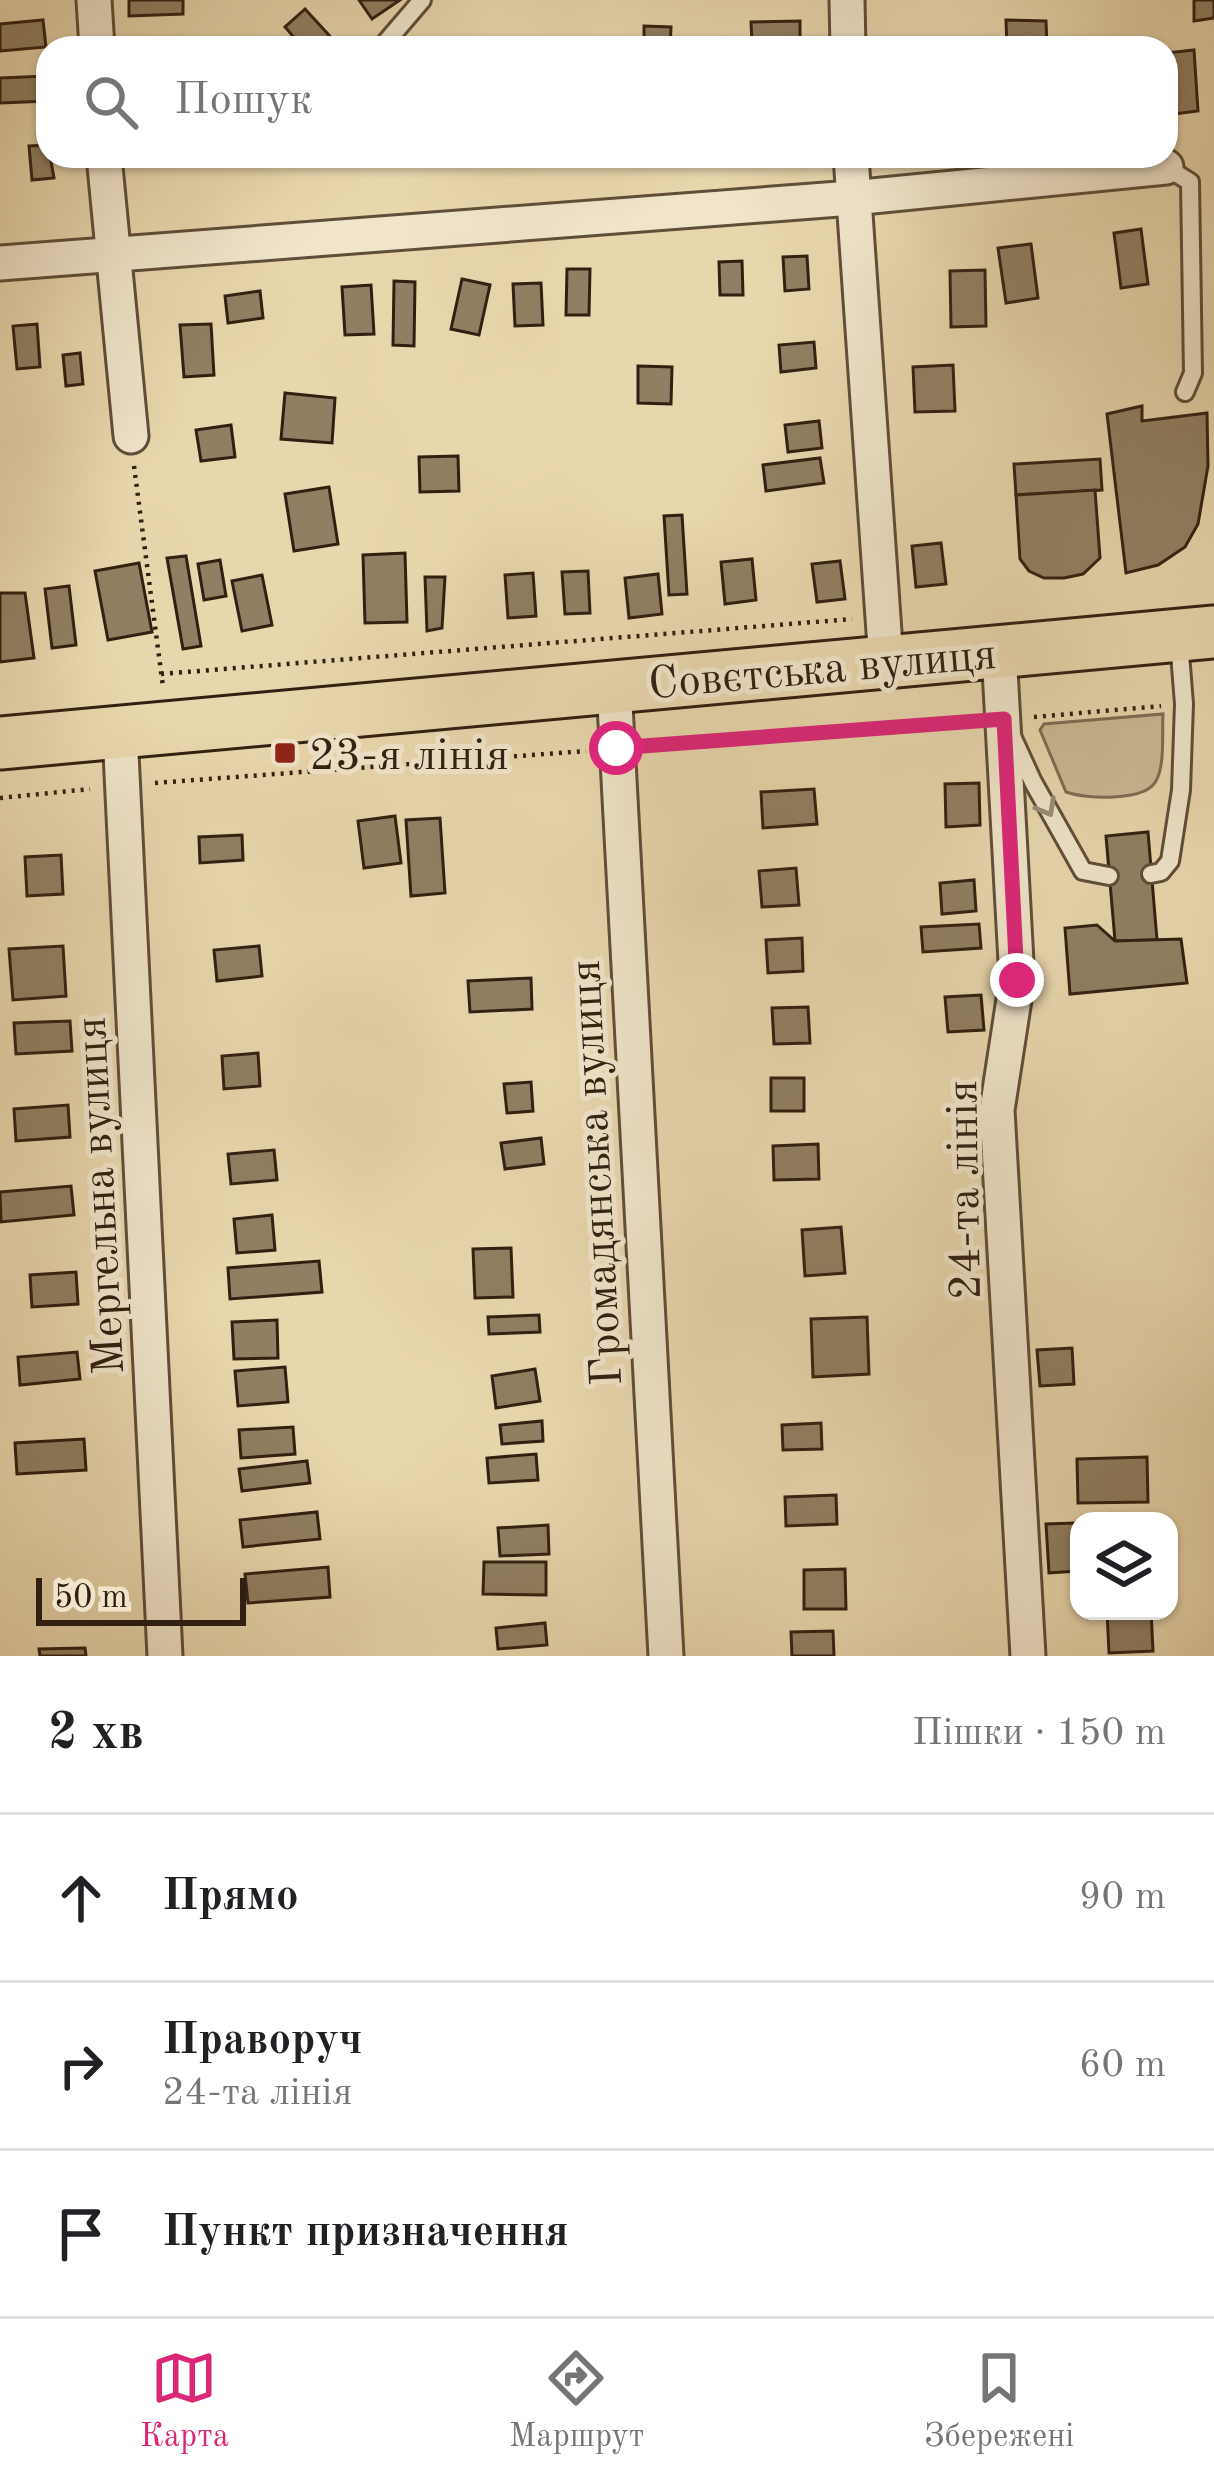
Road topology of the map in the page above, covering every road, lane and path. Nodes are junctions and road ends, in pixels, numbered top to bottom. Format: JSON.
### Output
{"nodes":[{"id":1,"x":94,"y":0,"type":"edge"},
{"id":2,"x":422,"y":0,"type":"edge"},
{"id":3,"x":847,"y":0,"type":"edge"},
{"id":4,"x":96,"y":36,"type":"edge"},
{"id":5,"x":391,"y":36,"type":"edge"},
{"id":6,"x":848,"y":36,"type":"edge"},
{"id":7,"x":105,"y":168,"type":"edge"},
{"id":8,"x":851,"y":168,"type":"edge"},
{"id":9,"x":1156,"y":168,"type":"edge"},
{"id":10,"x":1168,"y":168,"type":"edge"},
{"id":11,"x":852,"y":198,"type":"junction"},
{"id":12,"x":110,"y":255,"type":"junction"},
{"id":13,"x":0,"y":263,"type":"edge"},
{"id":14,"x":1185,"y":392,"type":"dead end"},
{"id":15,"x":130,"y":436,"type":"joint"},
{"id":16,"x":1197,"y":633,"type":"edge"},
{"id":17,"x":884,"y":639,"type":"junction"},
{"id":18,"x":999,"y":651,"type":"junction"},
{"id":19,"x":161,"y":674,"type":"junction"},
{"id":20,"x":614,"y":686,"type":"junction"},
{"id":21,"x":1184,"y":704,"type":"junction"},
{"id":22,"x":1004,"y":719,"type":"junction"},
{"id":23,"x":144,"y":730,"type":"junction"},
{"id":24,"x":0,"y":743,"type":"edge"},
{"id":25,"x":616,"y":748,"type":"junction"},
{"id":26,"x":124,"y":786,"type":"junction"},
{"id":27,"x":0,"y":798,"type":"edge"},
{"id":28,"x":1151,"y":874,"type":"dead end"},
{"id":29,"x":1109,"y":876,"type":"dead end"},
{"id":30,"x":165,"y":1656,"type":"edge"},
{"id":31,"x":665,"y":1656,"type":"edge"},
{"id":32,"x":1028,"y":1656,"type":"edge"}],
"edges":[{"from":1,"to":4,"type":"street"},
{"from":2,"to":5,"type":"lane"},
{"from":3,"to":6,"type":"street"},
{"from":7,"to":12,"type":"street"},
{"from":8,"to":11,"type":"street"},
{"from":9,"to":11,"type":"street"},
{"from":10,"to":14,"type":"lane"},
{"from":11,"to":12,"type":"street"},
{"from":11,"to":17,"type":"street"},
{"from":12,"to":13,"type":"street"},
{"from":12,"to":15,"type":"street"},
{"from":15,"to":19,"type":"path"},
{"from":16,"to":18,"type":"main road","name":"Совєтська вулиця"},
{"from":16,"to":21,"type":"lane"},
{"from":17,"to":18,"type":"main road","name":"Совєтська вулиця"},
{"from":17,"to":19,"type":"path"},
{"from":17,"to":20,"type":"main road","name":"Совєтська вулиця"},
{"from":18,"to":22,"type":"street","name":"24-та лінія"},
{"from":19,"to":23,"type":"path"},
{"from":20,"to":23,"type":"main road","name":"Совєтська вулиця"},
{"from":20,"to":25,"type":"street","name":"Громадянська вулиця"},
{"from":21,"to":22,"type":"path"},
{"from":21,"to":28,"type":"lane"},
{"from":22,"to":25,"type":"path"},
{"from":22,"to":29,"type":"lane","one_way":true},
{"from":22,"to":32,"type":"street","name":"24-та лінія"},
{"from":23,"to":24,"type":"main road","name":"Совєтська вулиця"},
{"from":23,"to":26,"type":"street","name":"Мергельна вулиця"},
{"from":25,"to":26,"type":"path"},
{"from":25,"to":31,"type":"street","name":"Громадянська вулиця"},
{"from":26,"to":27,"type":"path"},
{"from":26,"to":30,"type":"street","name":"Мергельна вулиця"}]}
